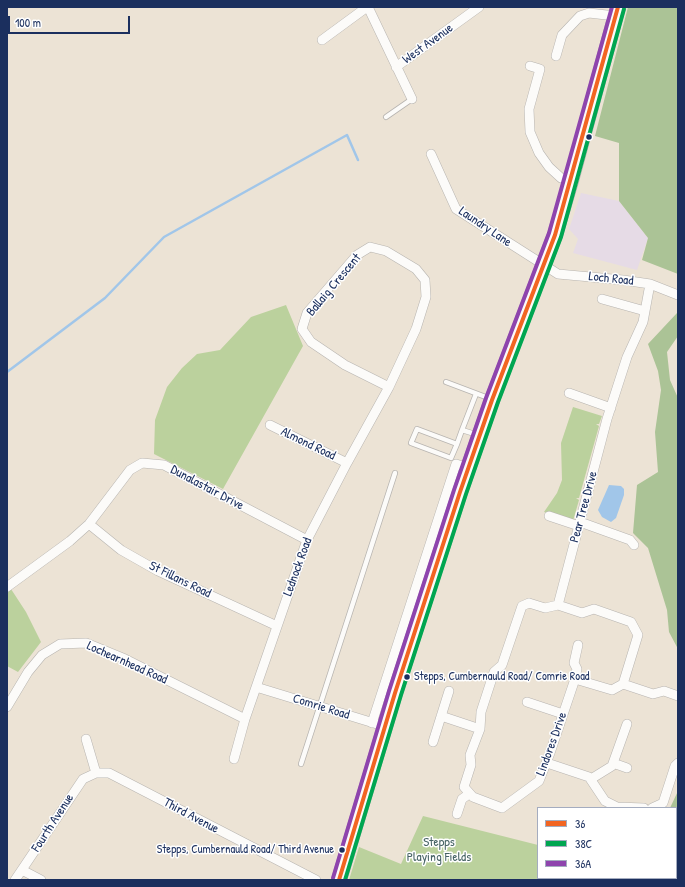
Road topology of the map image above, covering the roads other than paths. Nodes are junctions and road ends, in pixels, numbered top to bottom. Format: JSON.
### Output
{"nodes":[{"id":1,"x":368,"y":7,"type":"edge"},
{"id":2,"x":479,"y":7,"type":"edge"},
{"id":3,"x":616,"y":12,"type":"edge"},
{"id":4,"x":322,"y":40,"type":"dead end"},
{"id":5,"x":556,"y":56,"type":"dead end"},
{"id":6,"x":530,"y":66,"type":"dead end"},
{"id":7,"x":396,"y":67,"type":"junction"},
{"id":8,"x":412,"y":99,"type":"joint"},
{"id":9,"x":386,"y":117,"type":"dead end"},
{"id":10,"x":431,"y":154,"type":"dead end"},
{"id":11,"x":571,"y":181,"type":"junction"},
{"id":12,"x":543,"y":265,"type":"junction"},
{"id":13,"x":650,"y":284,"type":"junction"},
{"id":14,"x":678,"y":295,"type":"edge"},
{"id":15,"x":602,"y":299,"type":"dead end"},
{"id":16,"x":645,"y":311,"type":"junction"},
{"id":17,"x":446,"y":382,"type":"dead end"},
{"id":18,"x":389,"y":387,"type":"junction"},
{"id":19,"x":569,"y":393,"type":"dead end"},
{"id":20,"x":476,"y":394,"type":"junction"},
{"id":21,"x":492,"y":400,"type":"junction"},
{"id":22,"x":611,"y":408,"type":"junction"},
{"id":23,"x":270,"y":424,"type":"dead end"},
{"id":24,"x":462,"y":430,"type":"junction"},
{"id":25,"x":480,"y":435,"type":"junction"},
{"id":26,"x":457,"y":444,"type":"junction"},
{"id":27,"x":347,"y":462,"type":"junction"},
{"id":28,"x":468,"y":468,"type":"junction"},
{"id":29,"x":395,"y":473,"type":"dead end"},
{"id":30,"x":549,"y":516,"type":"dead end"},
{"id":31,"x":90,"y":524,"type":"junction"},
{"id":32,"x":579,"y":524,"type":"junction"},
{"id":33,"x":307,"y":540,"type":"junction"},
{"id":34,"x":634,"y":545,"type":"dead end"},
{"id":35,"x":7,"y":587,"type":"edge"},
{"id":36,"x":558,"y":605,"type":"junction"},
{"id":37,"x":277,"y":626,"type":"junction"},
{"id":38,"x":578,"y":645,"type":"dead end"},
{"id":39,"x":575,"y":679,"type":"junction"},
{"id":40,"x":623,"y":684,"type":"junction"},
{"id":41,"x":256,"y":686,"type":"junction"},
{"id":42,"x":449,"y":691,"type":"dead end"},
{"id":43,"x":678,"y":696,"type":"edge"},
{"id":44,"x":526,"y":702,"type":"dead end"},
{"id":45,"x":320,"y":706,"type":"junction"},
{"id":46,"x":7,"y":707,"type":"edge"},
{"id":47,"x":563,"y":714,"type":"junction"},
{"id":48,"x":441,"y":716,"type":"junction"},
{"id":49,"x":245,"y":719,"type":"junction"},
{"id":50,"x":372,"y":723,"type":"junction"},
{"id":51,"x":627,"y":724,"type":"dead end"},
{"id":52,"x":386,"y":726,"type":"junction"},
{"id":53,"x":480,"y":729,"type":"junction"},
{"id":54,"x":86,"y":740,"type":"dead end"},
{"id":55,"x":432,"y":742,"type":"dead end"},
{"id":56,"x":234,"y":759,"type":"dead end"},
{"id":57,"x":547,"y":763,"type":"junction"},
{"id":58,"x":613,"y":763,"type":"junction"},
{"id":59,"x":678,"y":763,"type":"edge"},
{"id":60,"x":301,"y":764,"type":"dead end"},
{"id":61,"x":627,"y":768,"type":"dead end"},
{"id":62,"x":96,"y":773,"type":"junction"},
{"id":63,"x":591,"y":779,"type":"junction"},
{"id":64,"x":469,"y":794,"type":"junction"},
{"id":65,"x":617,"y":807,"type":"edge"},
{"id":66,"x":654,"y":807,"type":"edge"},
{"id":67,"x":457,"y":814,"type":"dead end"},
{"id":68,"x":22,"y":870,"type":"junction"},
{"id":69,"x":15,"y":880,"type":"edge"},
{"id":70,"x":41,"y":880,"type":"edge"},
{"id":71,"x":316,"y":880,"type":"edge"},
{"id":72,"x":339,"y":880,"type":"edge"}],
"edges":[{"from":1,"to":4,"type":"street"},
{"from":1,"to":7,"type":"street"},
{"from":2,"to":7,"type":"street","name":"West Avenue"},
{"from":3,"to":5,"type":"street"},
{"from":3,"to":11,"type":"main road"},
{"from":6,"to":11,"type":"street"},
{"from":7,"to":8,"type":"street"},
{"from":8,"to":9,"type":"lane"},
{"from":10,"to":12,"type":"street","name":"Laundry Lane"},
{"from":11,"to":12,"type":"main road"},
{"from":12,"to":13,"type":"street","name":"Loch Road"},
{"from":12,"to":21,"type":"main road"},
{"from":13,"to":14,"type":"street","name":"Loch Road"},
{"from":13,"to":16,"type":"street","name":"Pear Tree Drive"},
{"from":15,"to":16,"type":"street"},
{"from":16,"to":22,"type":"street","name":"Pear Tree Drive"},
{"from":17,"to":20,"type":"lane"},
{"from":18,"to":18,"type":"street","name":"Ballaig Crescent"},
{"from":18,"to":27,"type":"street","name":"Lednock Road"},
{"from":19,"to":22,"type":"street"},
{"from":20,"to":21,"type":"lane"},
{"from":20,"to":24,"type":"lane"},
{"from":21,"to":25,"type":"main road"},
{"from":22,"to":32,"type":"street","name":"Pear Tree Drive"},
{"from":23,"to":27,"type":"street","name":"Almond Road"},
{"from":24,"to":25,"type":"lane"},
{"from":24,"to":26,"type":"lane"},
{"from":25,"to":28,"type":"main road"},
{"from":26,"to":26,"type":"lane"},
{"from":27,"to":33,"type":"street","name":"Lednock Road"},
{"from":28,"to":50,"type":"street"},
{"from":28,"to":52,"type":"main road"},
{"from":29,"to":45,"type":"lane"},
{"from":30,"to":32,"type":"street"},
{"from":31,"to":33,"type":"street","name":"Dunalastair Drive"},
{"from":31,"to":35,"type":"street","name":"Dunalastair Drive"},
{"from":31,"to":37,"type":"street","name":"St Fillans Road"},
{"from":32,"to":34,"type":"street"},
{"from":32,"to":36,"type":"street","name":"Pear Tree Drive"},
{"from":33,"to":37,"type":"street","name":"Lednock Road"},
{"from":36,"to":40,"type":"street"},
{"from":36,"to":53,"type":"street"},
{"from":37,"to":41,"type":"street","name":"Lednock Road"},
{"from":38,"to":39,"type":"street","name":"Lindores Drive"},
{"from":39,"to":40,"type":"street"},
{"from":39,"to":47,"type":"street","name":"Lindores Drive"},
{"from":40,"to":43,"type":"street"},
{"from":41,"to":45,"type":"street","name":"Comrie Road"},
{"from":41,"to":49,"type":"street","name":"Lednock Road"},
{"from":42,"to":48,"type":"street"},
{"from":44,"to":47,"type":"street"},
{"from":45,"to":50,"type":"street","name":"Comrie Road"},
{"from":45,"to":60,"type":"lane"},
{"from":46,"to":49,"type":"street","name":"Lochearnhead Road"},
{"from":47,"to":57,"type":"street","name":"Lindores Drive"},
{"from":48,"to":53,"type":"street"},
{"from":48,"to":55,"type":"street"},
{"from":49,"to":56,"type":"street","name":"Lednock Road"},
{"from":50,"to":52,"type":"street","name":"Comrie Road"},
{"from":51,"to":58,"type":"street"},
{"from":52,"to":72,"type":"main road"},
{"from":53,"to":64,"type":"street"},
{"from":54,"to":62,"type":"street"},
{"from":57,"to":63,"type":"street"},
{"from":57,"to":64,"type":"street","name":"Lindores Drive"},
{"from":58,"to":61,"type":"street"},
{"from":58,"to":63,"type":"street"},
{"from":59,"to":66,"type":"street"},
{"from":62,"to":68,"type":"street","name":"Fourth Avenue"},
{"from":62,"to":71,"type":"street","name":"Third Avenue"},
{"from":63,"to":65,"type":"street"},
{"from":64,"to":67,"type":"street"},
{"from":68,"to":69,"type":"street","name":"Fourth Avenue"},
{"from":68,"to":70,"type":"street"}]}
